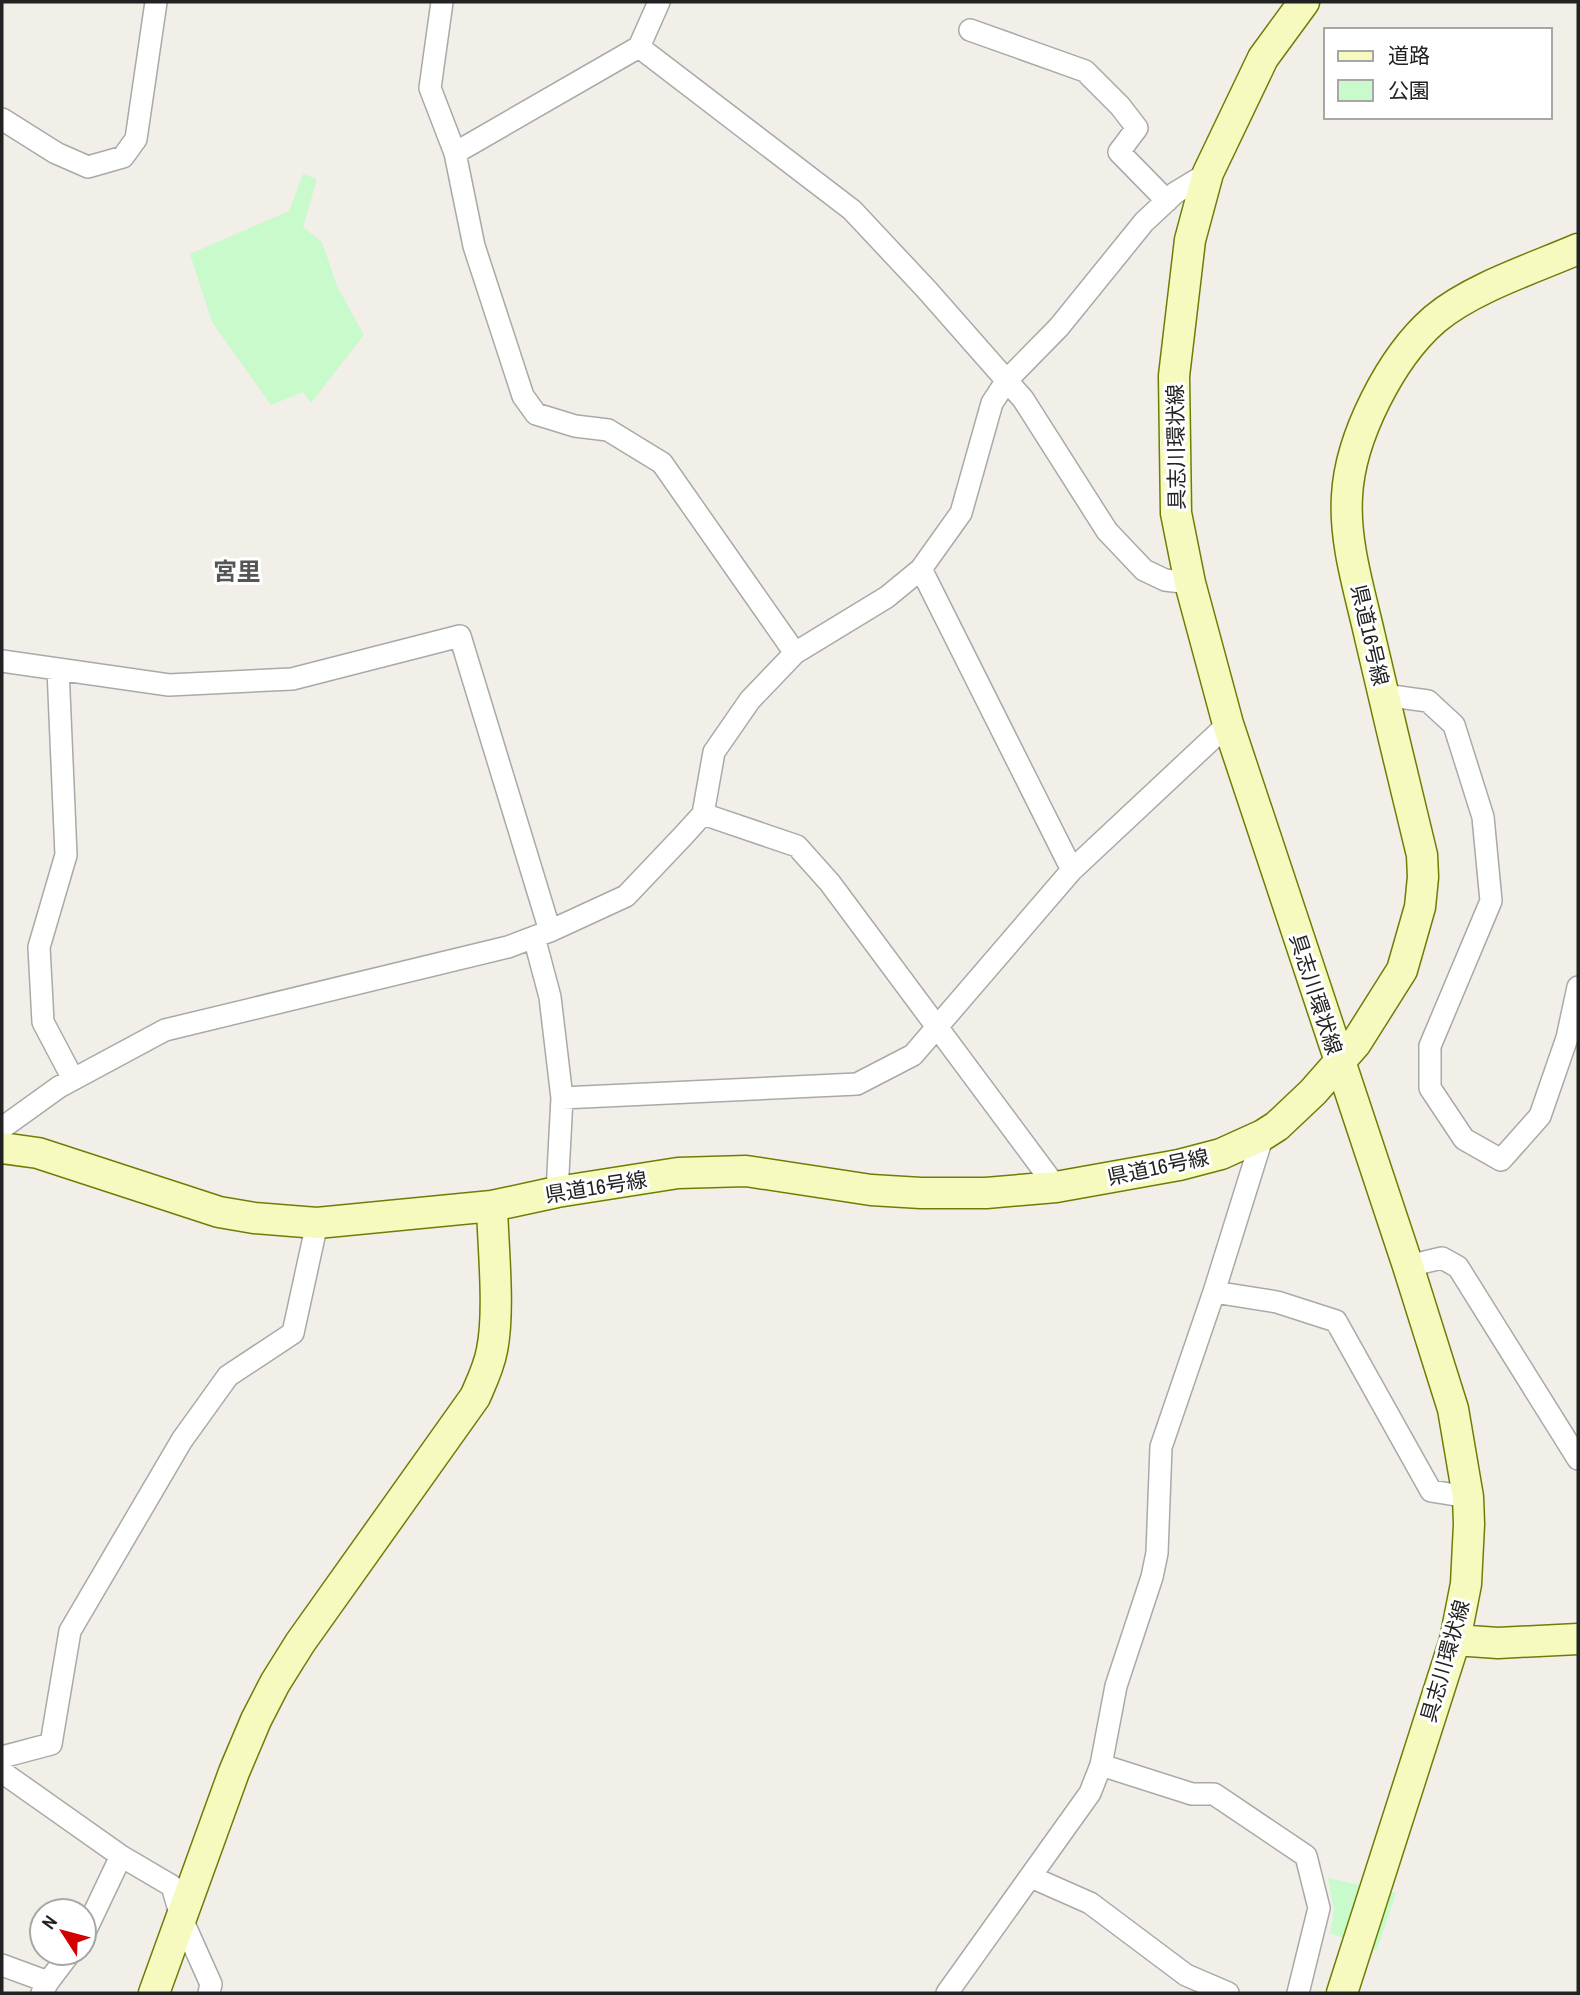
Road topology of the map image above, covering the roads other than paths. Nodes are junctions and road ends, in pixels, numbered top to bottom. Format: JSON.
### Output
{"nodes":[{"id":1,"x":156,"y":2,"type":"edge"},
{"id":2,"x":442,"y":2,"type":"edge"},
{"id":3,"x":659,"y":2,"type":"edge"},
{"id":4,"x":1304,"y":2,"type":"edge"},
{"id":5,"x":970,"y":30,"type":"dead end"},
{"id":6,"x":639,"y":47,"type":"junction"},
{"id":7,"x":2,"y":119,"type":"edge"},
{"id":8,"x":455,"y":153,"type":"junction"},
{"id":9,"x":1208,"y":173,"type":"junction"},
{"id":10,"x":1167,"y":201,"type":"junction"},
{"id":11,"x":1578,"y":249,"type":"edge"},
{"id":12,"x":1007,"y":380,"type":"junction"},
{"id":13,"x":921,"y":569,"type":"junction"},
{"id":14,"x":1191,"y":583,"type":"junction"},
{"id":15,"x":795,"y":653,"type":"junction"},
{"id":16,"x":2,"y":661,"type":"edge"},
{"id":17,"x":58,"y":669,"type":"junction"},
{"id":18,"x":1384,"y":695,"type":"junction"},
{"id":19,"x":1228,"y":724,"type":"junction"},
{"id":20,"x":703,"y":814,"type":"junction"},
{"id":21,"x":1072,"y":870,"type":"junction"},
{"id":22,"x":542,"y":934,"type":"junction"},
{"id":23,"x":1578,"y":987,"type":"edge"},
{"id":24,"x":937,"y":1026,"type":"junction"},
{"id":25,"x":1339,"y":1062,"type":"junction"},
{"id":26,"x":73,"y":1079,"type":"junction"},
{"id":27,"x":562,"y":1098,"type":"junction"},
{"id":28,"x":2,"y":1128,"type":"edge"},
{"id":29,"x":1263,"y":1135,"type":"junction"},
{"id":30,"x":2,"y":1147,"type":"edge"},
{"id":31,"x":1056,"y":1187,"type":"junction"},
{"id":32,"x":558,"y":1192,"type":"junction"},
{"id":33,"x":492,"y":1206,"type":"junction"},
{"id":34,"x":317,"y":1223,"type":"junction"},
{"id":35,"x":1408,"y":1266,"type":"junction"},
{"id":36,"x":1214,"y":1292,"type":"junction"},
{"id":37,"x":1578,"y":1459,"type":"edge"},
{"id":38,"x":1468,"y":1497,"type":"junction"},
{"id":39,"x":1578,"y":1639,"type":"edge"},
{"id":40,"x":1455,"y":1640,"type":"junction"},
{"id":41,"x":2,"y":1757,"type":"edge"},
{"id":42,"x":1101,"y":1765,"type":"junction"},
{"id":43,"x":2,"y":1772,"type":"edge"},
{"id":44,"x":121,"y":1856,"type":"junction"},
{"id":45,"x":1031,"y":1877,"type":"junction"},
{"id":46,"x":98,"y":1904,"type":"edge"},
{"id":47,"x":181,"y":1917,"type":"junction"},
{"id":48,"x":2,"y":1965,"type":"edge"},
{"id":49,"x":60,"y":1967,"type":"edge"},
{"id":50,"x":1183,"y":1984,"type":"edge"},
{"id":51,"x":45,"y":1988,"type":"edge"},
{"id":52,"x":153,"y":1993,"type":"edge"},
{"id":53,"x":209,"y":1993,"type":"edge"},
{"id":54,"x":947,"y":1993,"type":"edge"},
{"id":55,"x":1228,"y":1993,"type":"edge"},
{"id":56,"x":1298,"y":1993,"type":"edge"},
{"id":57,"x":1342,"y":1993,"type":"edge"}],
"edges":[{"from":1,"to":7,"type":"street"},
{"from":2,"to":8,"type":"street"},
{"from":3,"to":6,"type":"street"},
{"from":4,"to":9,"type":"main road","name":"具志川環状線"},
{"from":5,"to":10,"type":"street"},
{"from":6,"to":8,"type":"street"},
{"from":6,"to":12,"type":"street"},
{"from":8,"to":15,"type":"street"},
{"from":9,"to":10,"type":"street"},
{"from":9,"to":14,"type":"main road","name":"具志川環状線"},
{"from":10,"to":12,"type":"street"},
{"from":11,"to":18,"type":"main road","name":"県道16号線"},
{"from":12,"to":13,"type":"street"},
{"from":12,"to":14,"type":"street"},
{"from":13,"to":15,"type":"street"},
{"from":13,"to":21,"type":"street"},
{"from":14,"to":19,"type":"main road","name":"具志川環状線"},
{"from":15,"to":20,"type":"street"},
{"from":16,"to":17,"type":"street"},
{"from":17,"to":22,"type":"street"},
{"from":17,"to":26,"type":"street"},
{"from":18,"to":23,"type":"street"},
{"from":18,"to":25,"type":"main road","name":"県道16号線"},
{"from":19,"to":21,"type":"street"},
{"from":19,"to":25,"type":"main road","name":"具志川環状線"},
{"from":20,"to":22,"type":"street"},
{"from":20,"to":24,"type":"street"},
{"from":21,"to":24,"type":"street"},
{"from":22,"to":26,"type":"street"},
{"from":22,"to":27,"type":"street"},
{"from":24,"to":27,"type":"street"},
{"from":24,"to":31,"type":"street"},
{"from":25,"to":29,"type":"main road","name":"県道16号線"},
{"from":25,"to":35,"type":"main road","name":"具志川環状線"},
{"from":26,"to":28,"type":"street"},
{"from":27,"to":32,"type":"street"},
{"from":29,"to":31,"type":"main road","name":"県道16号線"},
{"from":29,"to":36,"type":"street"},
{"from":30,"to":34,"type":"main road","name":"県道16号線"},
{"from":31,"to":32,"type":"main road","name":"県道16号線"},
{"from":32,"to":33,"type":"main road","name":"県道16号線"},
{"from":33,"to":34,"type":"main road","name":"県道16号線"},
{"from":33,"to":47,"type":"main road"},
{"from":34,"to":41,"type":"street"},
{"from":35,"to":37,"type":"street"},
{"from":35,"to":38,"type":"main road","name":"具志川環状線"},
{"from":36,"to":38,"type":"street"},
{"from":36,"to":42,"type":"street"},
{"from":38,"to":40,"type":"main road","name":"具志川環状線"},
{"from":39,"to":40,"type":"main road"},
{"from":40,"to":57,"type":"main road","name":"具志川環状線"},
{"from":42,"to":45,"type":"street"},
{"from":42,"to":56,"type":"street"},
{"from":43,"to":44,"type":"street"},
{"from":44,"to":46,"type":"street"},
{"from":44,"to":47,"type":"street"},
{"from":45,"to":50,"type":"street"},
{"from":45,"to":54,"type":"street"},
{"from":47,"to":52,"type":"main road"},
{"from":47,"to":53,"type":"street"},
{"from":48,"to":51,"type":"street"},
{"from":49,"to":51,"type":"street"},
{"from":50,"to":55,"type":"street"}]}
